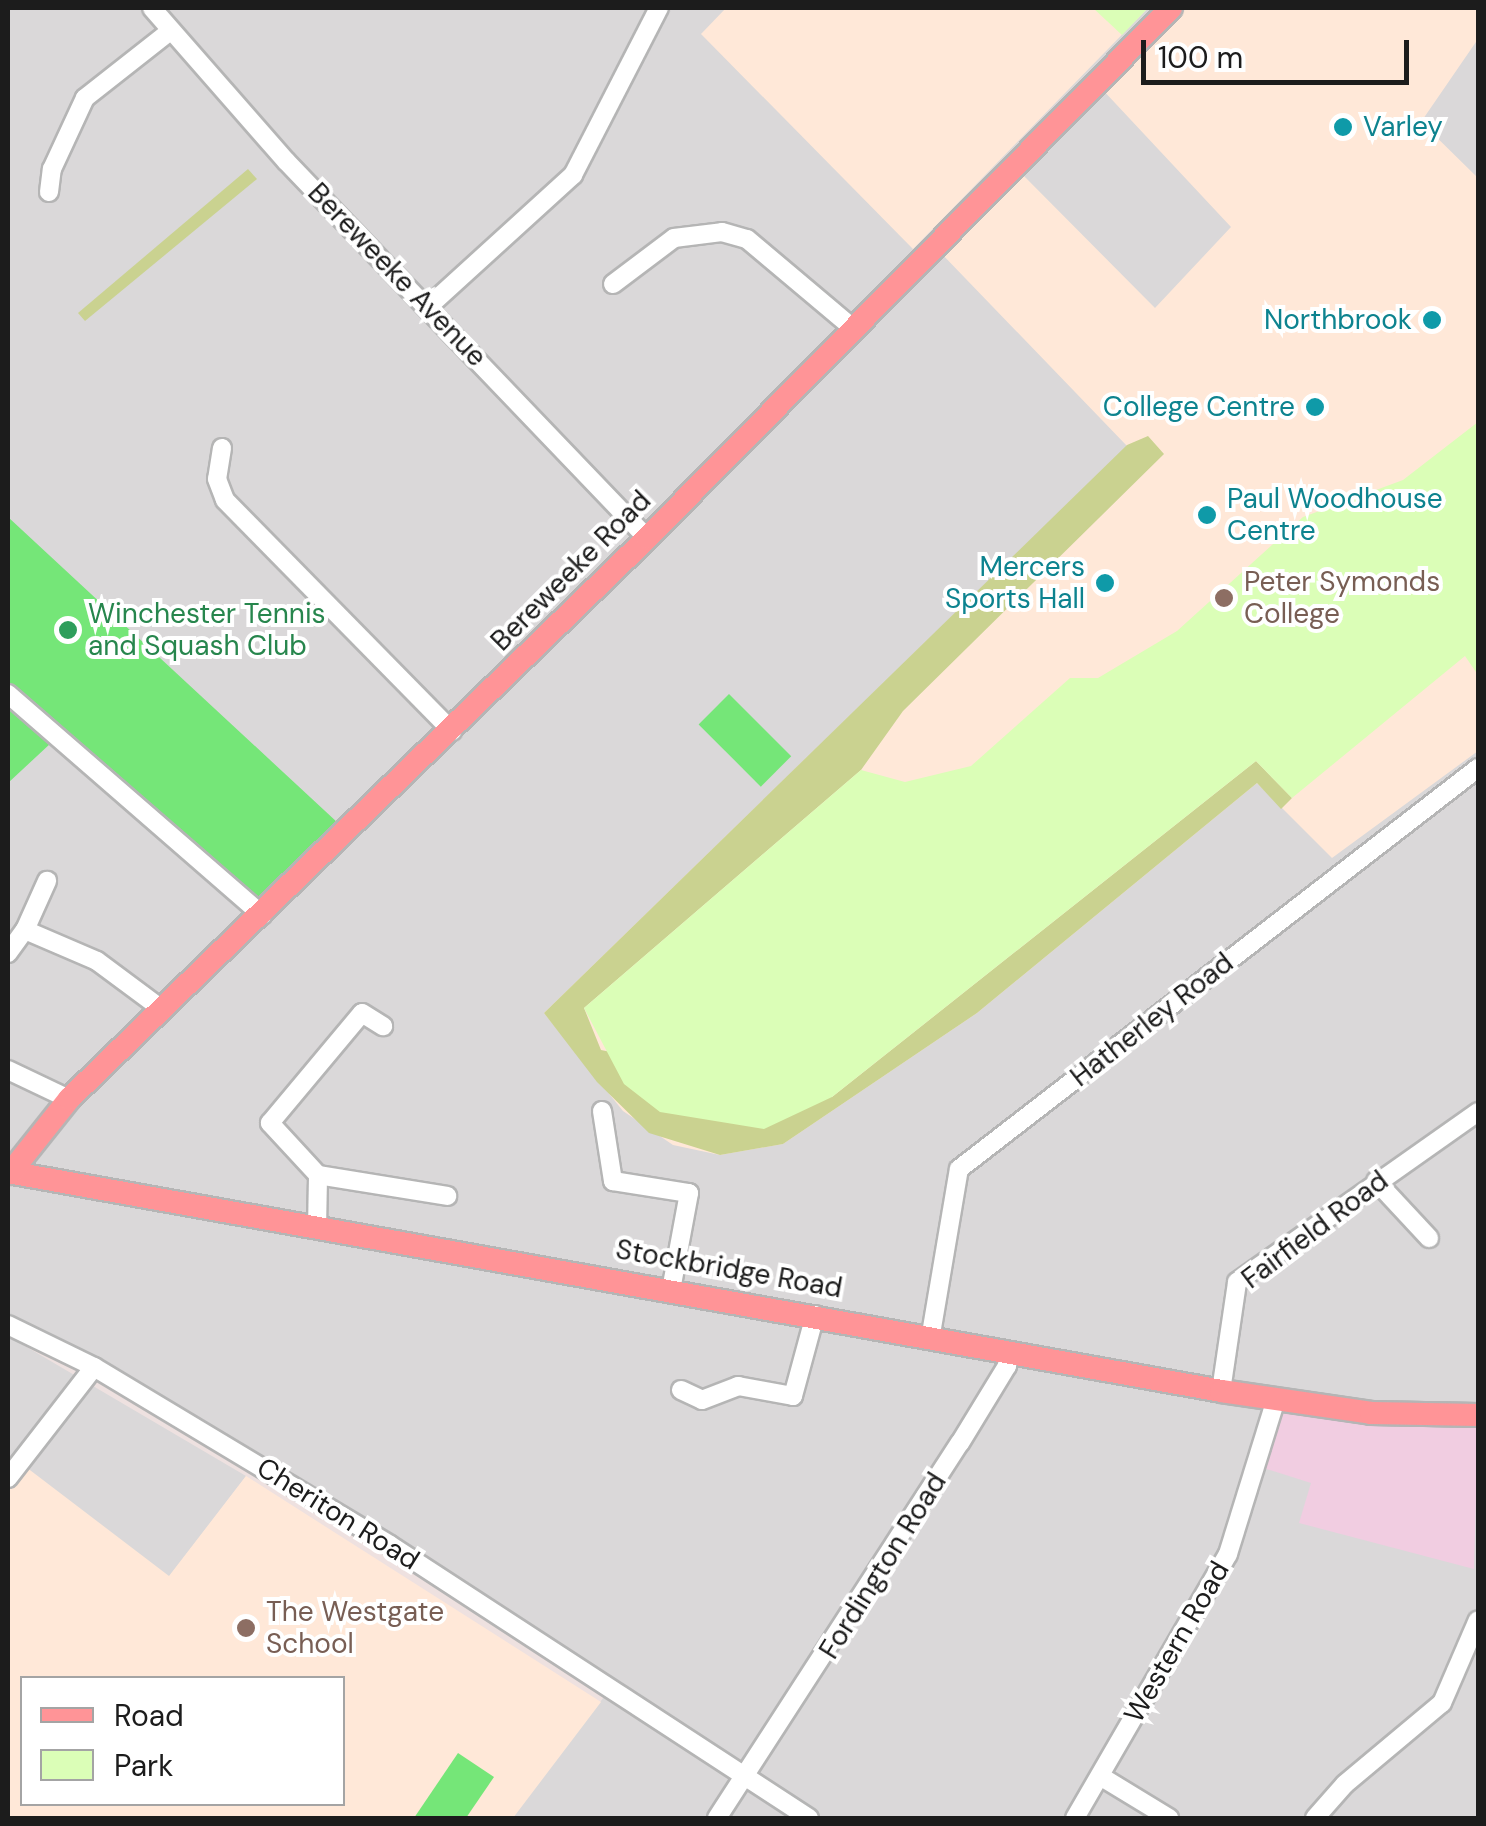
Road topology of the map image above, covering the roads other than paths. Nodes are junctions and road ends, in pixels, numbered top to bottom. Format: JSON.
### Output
{"nodes":[{"id":1,"x":152,"y":8,"type":"edge"},
{"id":2,"x":659,"y":8,"type":"edge"},
{"id":3,"x":1171,"y":8,"type":"edge"},
{"id":4,"x":170,"y":31,"type":"junction"},
{"id":5,"x":48,"y":192,"type":"dead end"},
{"id":6,"x":614,"y":284,"type":"dead end"},
{"id":7,"x":429,"y":306,"type":"junction"},
{"id":8,"x":854,"y":329,"type":"junction"},
{"id":9,"x":222,"y":448,"type":"dead end"},
{"id":10,"x":648,"y":538,"type":"junction"},
{"id":11,"x":8,"y":694,"type":"edge"},
{"id":12,"x":452,"y":732,"type":"junction"},
{"id":13,"x":1478,"y":768,"type":"edge"},
{"id":14,"x":47,"y":881,"type":"dead end"},
{"id":15,"x":262,"y":914,"type":"junction"},
{"id":16,"x":24,"y":930,"type":"junction"},
{"id":17,"x":8,"y":953,"type":"edge"},
{"id":18,"x":164,"y":1010,"type":"junction"},
{"id":19,"x":383,"y":1026,"type":"dead end"},
{"id":20,"x":8,"y":1070,"type":"edge"},
{"id":21,"x":69,"y":1099,"type":"junction"},
{"id":22,"x":602,"y":1112,"type":"dead end"},
{"id":23,"x":1478,"y":1112,"type":"edge"},
{"id":24,"x":8,"y":1174,"type":"edge"},
{"id":25,"x":318,"y":1175,"type":"junction"},
{"id":26,"x":1376,"y":1181,"type":"junction"},
{"id":27,"x":447,"y":1196,"type":"dead end"},
{"id":28,"x":316,"y":1229,"type":"junction"},
{"id":29,"x":1429,"y":1238,"type":"dead end"},
{"id":30,"x":671,"y":1290,"type":"junction"},
{"id":31,"x":815,"y":1315,"type":"junction"},
{"id":32,"x":8,"y":1325,"type":"edge"},
{"id":33,"x":931,"y":1334,"type":"junction"},
{"id":34,"x":1010,"y":1351,"type":"junction"},
{"id":35,"x":94,"y":1367,"type":"junction"},
{"id":36,"x":682,"y":1390,"type":"dead end"},
{"id":37,"x":1221,"y":1391,"type":"junction"},
{"id":38,"x":1276,"y":1399,"type":"junction"},
{"id":39,"x":1478,"y":1400,"type":"edge"},
{"id":40,"x":1442,"y":1414,"type":"junction"},
{"id":41,"x":1478,"y":1415,"type":"edge"},
{"id":42,"x":8,"y":1478,"type":"edge"},
{"id":43,"x":1478,"y":1620,"type":"edge"},
{"id":44,"x":1100,"y":1776,"type":"junction"},
{"id":45,"x":749,"y":1778,"type":"junction"},
{"id":46,"x":717,"y":1818,"type":"edge"},
{"id":47,"x":809,"y":1818,"type":"edge"},
{"id":48,"x":1075,"y":1818,"type":"edge"},
{"id":49,"x":1169,"y":1818,"type":"edge"},
{"id":50,"x":1315,"y":1818,"type":"edge"}],
"edges":[{"from":1,"to":4,"type":"street","name":"Bereweeke Avenue"},
{"from":2,"to":7,"type":"street"},
{"from":3,"to":8,"type":"main road","name":"Bereweeke Road"},
{"from":4,"to":5,"type":"street"},
{"from":4,"to":7,"type":"street","name":"Bereweeke Avenue"},
{"from":6,"to":8,"type":"street"},
{"from":7,"to":10,"type":"street","name":"Bereweeke Avenue"},
{"from":8,"to":10,"type":"main road","name":"Bereweeke Road"},
{"from":9,"to":12,"type":"street"},
{"from":10,"to":12,"type":"main road","name":"Bereweeke Road"},
{"from":11,"to":15,"type":"street"},
{"from":12,"to":15,"type":"main road","name":"Bereweeke Road"},
{"from":13,"to":33,"type":"street","name":"Hatherley Road"},
{"from":14,"to":16,"type":"street"},
{"from":15,"to":18,"type":"main road","name":"Bereweeke Road"},
{"from":16,"to":17,"type":"street"},
{"from":16,"to":18,"type":"street"},
{"from":18,"to":21,"type":"main road","name":"Bereweeke Road"},
{"from":19,"to":25,"type":"street"},
{"from":20,"to":21,"type":"street"},
{"from":21,"to":24,"type":"main road","name":"Bereweeke Road"},
{"from":22,"to":30,"type":"street"},
{"from":23,"to":26,"type":"street","name":"Fairfield Road"},
{"from":24,"to":28,"type":"main road","name":"Stockbridge Road"},
{"from":25,"to":27,"type":"street"},
{"from":25,"to":28,"type":"street"},
{"from":26,"to":29,"type":"street"},
{"from":26,"to":37,"type":"street","name":"Fairfield Road"},
{"from":28,"to":30,"type":"main road","name":"Stockbridge Road"},
{"from":30,"to":31,"type":"main road","name":"Stockbridge Road"},
{"from":31,"to":33,"type":"main road","name":"Stockbridge Road"},
{"from":31,"to":36,"type":"street"},
{"from":32,"to":35,"type":"street","name":"Cheriton Road"},
{"from":33,"to":34,"type":"main road","name":"Stockbridge Road"},
{"from":34,"to":37,"type":"main road","name":"Stockbridge Road"},
{"from":34,"to":45,"type":"street","name":"Fordington Road"},
{"from":35,"to":42,"type":"street"},
{"from":35,"to":45,"type":"street","name":"Cheriton Road"},
{"from":37,"to":38,"type":"main road","name":"Stockbridge Road"},
{"from":38,"to":40,"type":"main road","name":"Stockbridge Road"},
{"from":38,"to":44,"type":"street","name":"Western Road"},
{"from":39,"to":40,"type":"main road","name":"Stockbridge Road"},
{"from":40,"to":41,"type":"main road","name":"Stockbridge Road"},
{"from":43,"to":50,"type":"street"},
{"from":44,"to":48,"type":"street","name":"Western Road"},
{"from":44,"to":49,"type":"street"},
{"from":45,"to":46,"type":"street","name":"Fordington Road"},
{"from":45,"to":47,"type":"street","name":"Cheriton Road"}]}
